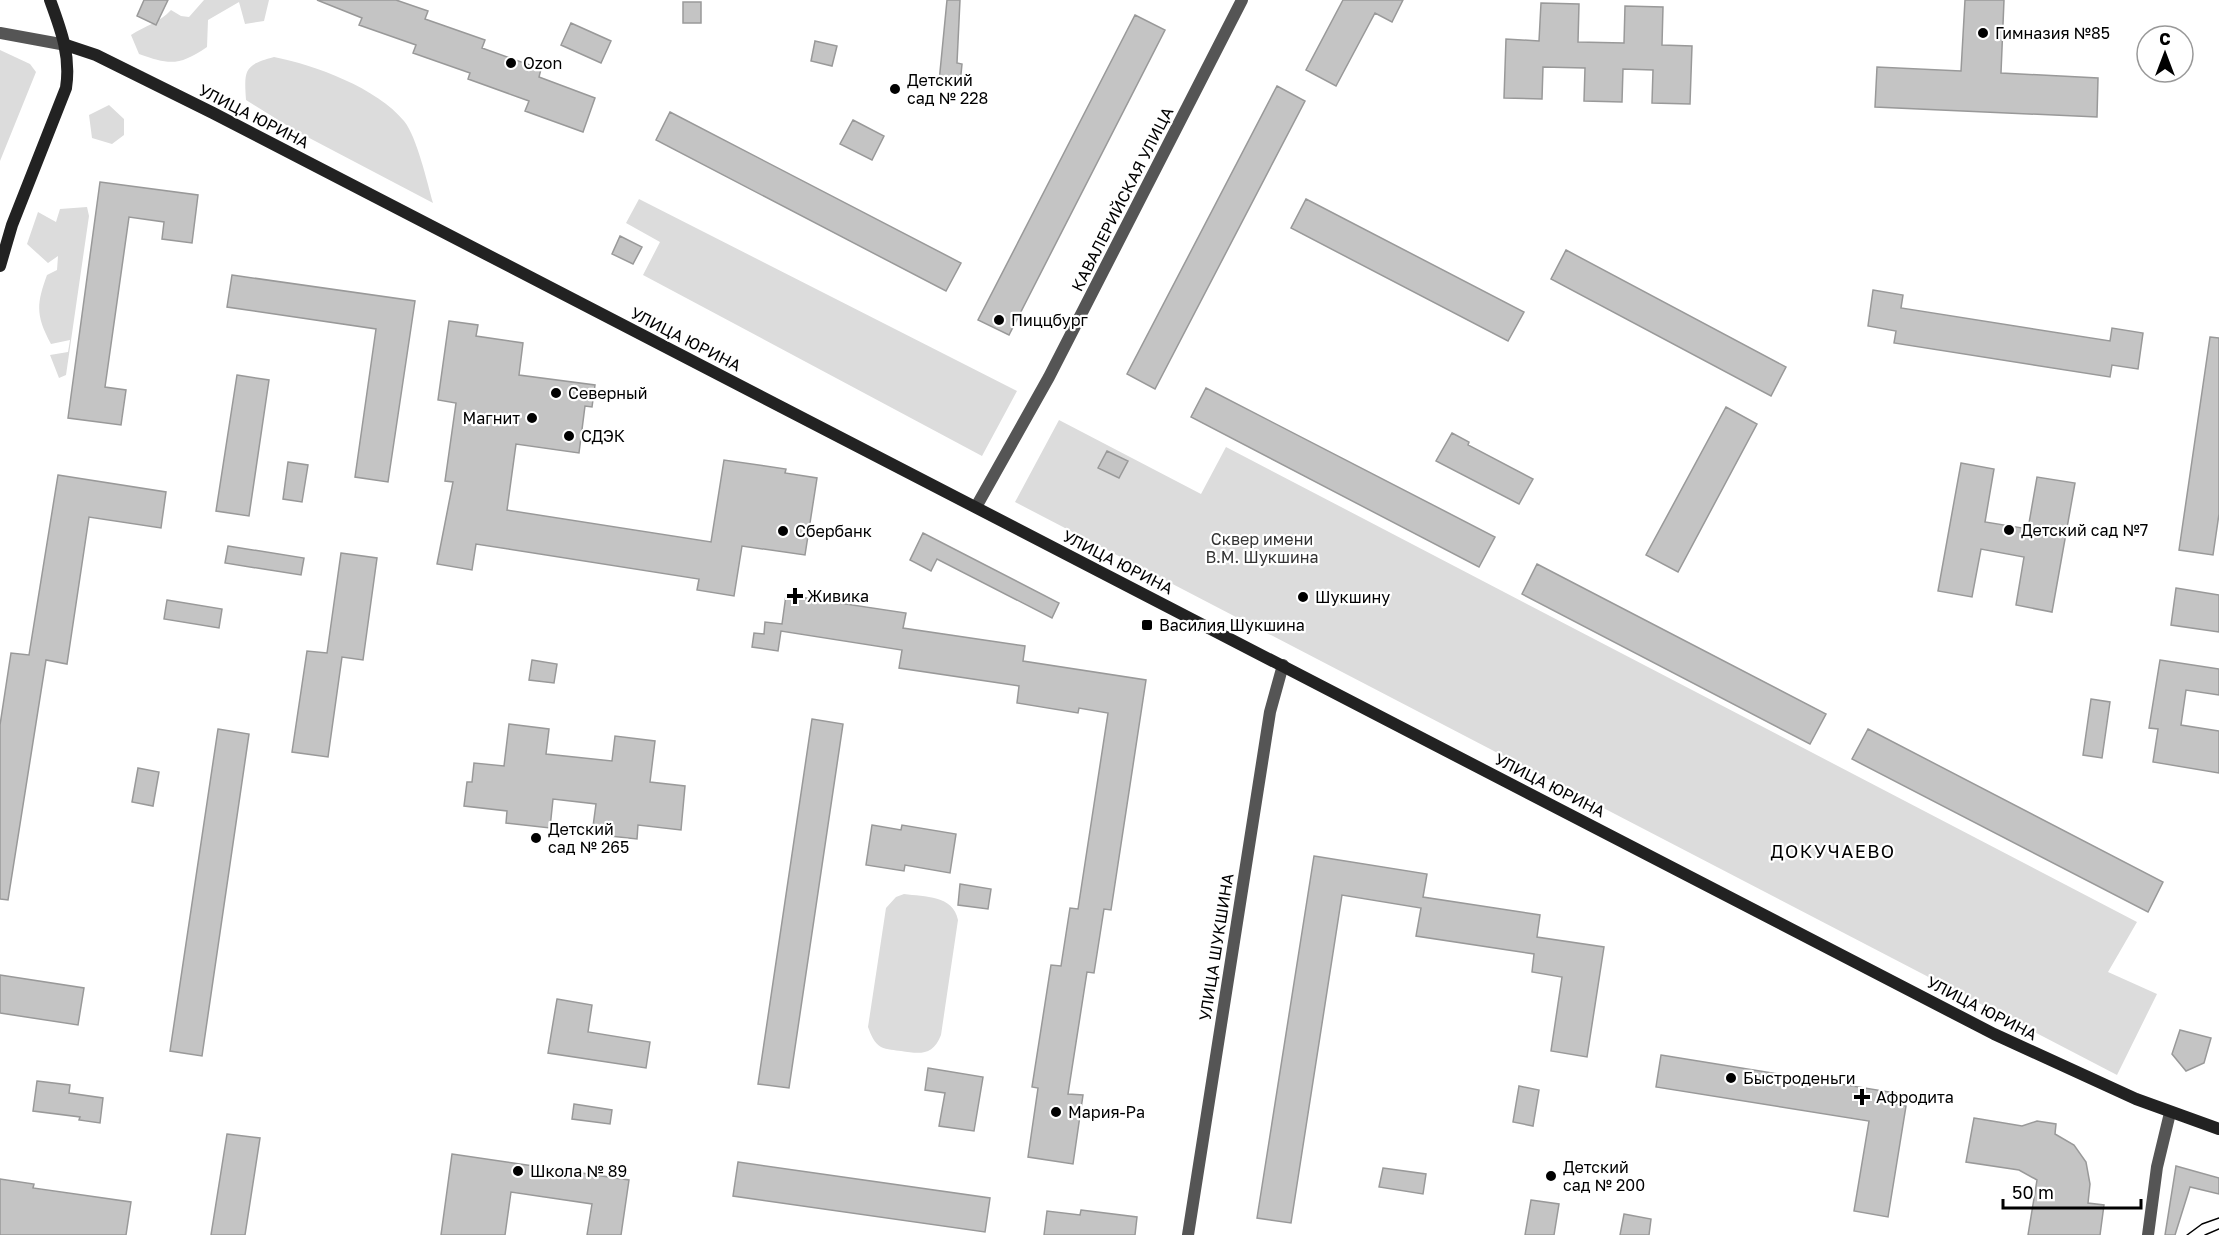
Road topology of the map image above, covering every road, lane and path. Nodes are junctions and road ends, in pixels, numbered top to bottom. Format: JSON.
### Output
{"nodes":[{"id":1,"x":50,"y":0,"type":"edge"},
{"id":2,"x":1242,"y":0,"type":"edge"},
{"id":3,"x":0,"y":33,"type":"edge"},
{"id":4,"x":66,"y":45,"type":"junction"},
{"id":5,"x":0,"y":266,"type":"edge"},
{"id":6,"x":976,"y":507,"type":"junction"},
{"id":7,"x":1283,"y":665,"type":"junction"},
{"id":8,"x":2170,"y":1113,"type":"junction"},
{"id":9,"x":2219,"y":1129,"type":"edge"},
{"id":10,"x":1188,"y":1235,"type":"edge"},
{"id":11,"x":2148,"y":1235,"type":"edge"}],
"edges":[{"from":1,"to":4,"type":"street"},
{"from":2,"to":6,"type":"street","name":"КАВАЛЕРИЙСКАЯ УЛИЦА"},
{"from":3,"to":4,"type":"street","name":"УЛИЦА ЮРИНА"},
{"from":4,"to":5,"type":"street"},
{"from":4,"to":6,"type":"street","name":"УЛИЦА ЮРИНА"},
{"from":6,"to":7,"type":"street","name":"УЛИЦА ЮРИНА"},
{"from":7,"to":8,"type":"street","name":"УЛИЦА ЮРИНА"},
{"from":7,"to":10,"type":"street","name":"УЛИЦА ШУКШИНА"},
{"from":8,"to":9,"type":"street","name":"УЛИЦА ЮРИНА"},
{"from":8,"to":11,"type":"street"}]}
